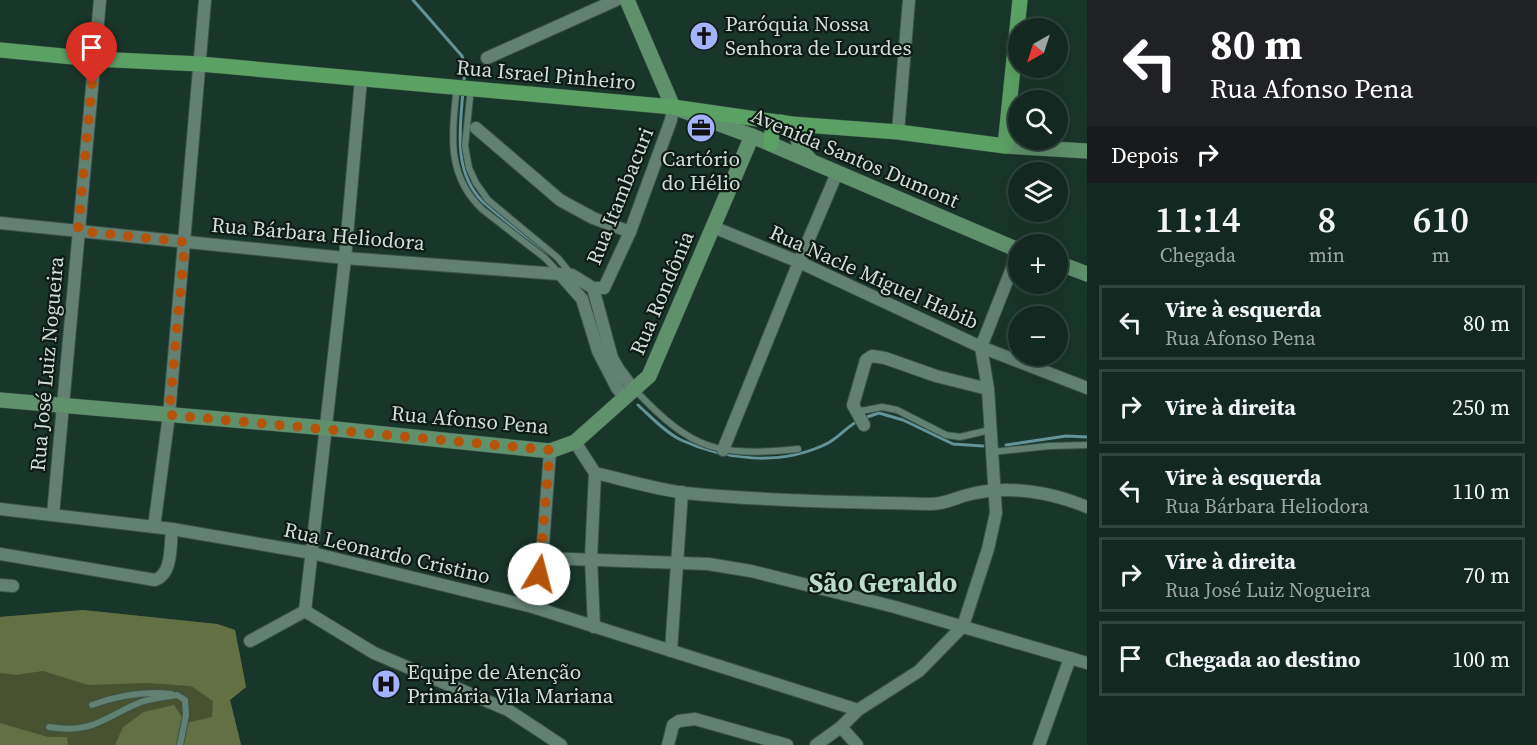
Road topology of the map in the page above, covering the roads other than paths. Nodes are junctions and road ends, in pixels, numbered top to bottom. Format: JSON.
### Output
{"nodes":[{"id":1,"x":100,"y":0,"type":"edge"},
{"id":2,"x":205,"y":0,"type":"edge"},
{"id":3,"x":616,"y":0,"type":"edge"},
{"id":4,"x":627,"y":0,"type":"edge"},
{"id":5,"x":909,"y":0,"type":"edge"},
{"id":6,"x":1020,"y":0,"type":"edge"},
{"id":7,"x":0,"y":50,"type":"edge"},
{"id":8,"x":487,"y":58,"type":"dead end"},
{"id":9,"x":94,"y":59,"type":"junction"},
{"id":10,"x":200,"y":64,"type":"junction"},
{"id":11,"x":361,"y":79,"type":"junction"},
{"id":12,"x":473,"y":93,"type":"junction"},
{"id":13,"x":456,"y":95,"type":"dead end"},
{"id":14,"x":673,"y":107,"type":"junction"},
{"id":15,"x":790,"y":127,"type":"junction"},
{"id":16,"x":476,"y":128,"type":"dead end"},
{"id":17,"x":898,"y":132,"type":"junction"},
{"id":18,"x":752,"y":136,"type":"junction"},
{"id":19,"x":1005,"y":146,"type":"junction"},
{"id":20,"x":776,"y":147,"type":"junction"},
{"id":21,"x":1087,"y":151,"type":"edge"},
{"id":22,"x":813,"y":163,"type":"junction"},
{"id":23,"x":837,"y":173,"type":"junction"},
{"id":24,"x":0,"y":224,"type":"edge"},
{"id":25,"x":713,"y":227,"type":"junction"},
{"id":26,"x":78,"y":231,"type":"junction"},
{"id":27,"x":630,"y":232,"type":"junction"},
{"id":28,"x":185,"y":242,"type":"junction"},
{"id":29,"x":1008,"y":247,"type":"edge"},
{"id":30,"x":345,"y":258,"type":"junction"},
{"id":31,"x":799,"y":262,"type":"junction"},
{"id":32,"x":1068,"y":267,"type":"edge"},
{"id":33,"x":566,"y":274,"type":"junction"},
{"id":34,"x":1087,"y":274,"type":"edge"},
{"id":35,"x":1008,"y":277,"type":"edge"},
{"id":36,"x":593,"y":288,"type":"junction"},
{"id":37,"x":981,"y":346,"type":"junction"},
{"id":38,"x":1087,"y":388,"type":"edge"},
{"id":39,"x":988,"y":389,"type":"junction"},
{"id":40,"x":629,"y":394,"type":"junction"},
{"id":41,"x":0,"y":400,"type":"edge"},
{"id":42,"x":63,"y":405,"type":"junction"},
{"id":43,"x":856,"y":412,"type":"junction"},
{"id":44,"x":169,"y":415,"type":"junction"},
{"id":45,"x":864,"y":425,"type":"dead end"},
{"id":46,"x":326,"y":428,"type":"junction"},
{"id":47,"x":991,"y":430,"type":"junction"},
{"id":48,"x":575,"y":442,"type":"junction"},
{"id":49,"x":1087,"y":445,"type":"edge"},
{"id":50,"x":798,"y":449,"type":"dead end"},
{"id":51,"x":550,"y":450,"type":"junction"},
{"id":52,"x":723,"y":450,"type":"junction"},
{"id":53,"x":992,"y":452,"type":"junction"},
{"id":54,"x":596,"y":473,"type":"junction"},
{"id":55,"x":995,"y":491,"type":"junction"},
{"id":56,"x":682,"y":492,"type":"junction"},
{"id":57,"x":1087,"y":505,"type":"edge"},
{"id":58,"x":0,"y":509,"type":"edge"},
{"id":59,"x":53,"y":515,"type":"junction"},
{"id":60,"x":154,"y":527,"type":"junction"},
{"id":61,"x":172,"y":529,"type":"junction"},
{"id":62,"x":312,"y":553,"type":"junction"},
{"id":63,"x":0,"y":554,"type":"edge"},
{"id":64,"x":542,"y":558,"type":"junction"},
{"id":65,"x":591,"y":558,"type":"junction"},
{"id":66,"x":678,"y":564,"type":"junction"},
{"id":67,"x":0,"y":585,"type":"edge"},
{"id":68,"x":13,"y":586,"type":"dead end"},
{"id":69,"x":533,"y":607,"type":"junction"},
{"id":70,"x":305,"y":611,"type":"junction"},
{"id":71,"x":963,"y":626,"type":"junction"},
{"id":72,"x":594,"y":627,"type":"junction"},
{"id":73,"x":250,"y":640,"type":"dead end"},
{"id":74,"x":671,"y":651,"type":"junction"},
{"id":75,"x":1070,"y":658,"type":"junction"},
{"id":76,"x":1087,"y":663,"type":"edge"},
{"id":77,"x":177,"y":695,"type":"junction"},
{"id":78,"x":92,"y":705,"type":"dead end"},
{"id":79,"x":858,"y":710,"type":"junction"},
{"id":80,"x":49,"y":727,"type":"dead end"},
{"id":81,"x":842,"y":727,"type":"junction"},
{"id":82,"x":854,"y":744,"type":"edge"},
{"id":83,"x":180,"y":745,"type":"edge"},
{"id":84,"x":561,"y":745,"type":"edge"},
{"id":85,"x":669,"y":745,"type":"edge"},
{"id":86,"x":787,"y":745,"type":"edge"},
{"id":87,"x":816,"y":745,"type":"edge"},
{"id":88,"x":1039,"y":745,"type":"edge"}],
"edges":[{"from":1,"to":9,"type":"street","name":"Rua José Luiz Nogueira"},
{"from":2,"to":10,"type":"street"},
{"from":3,"to":8,"type":"street"},
{"from":4,"to":14,"type":"street"},
{"from":5,"to":17,"type":"street"},
{"from":6,"to":19,"type":"main road"},
{"from":7,"to":9,"type":"main road","name":"Rua Israel Pinheiro"},
{"from":9,"to":10,"type":"main road","name":"Rua Israel Pinheiro"},
{"from":9,"to":26,"type":"street","name":"Rua José Luiz Nogueira"},
{"from":10,"to":11,"type":"main road","name":"Rua Israel Pinheiro"},
{"from":10,"to":28,"type":"street"},
{"from":11,"to":12,"type":"main road","name":"Rua Israel Pinheiro"},
{"from":11,"to":30,"type":"street"},
{"from":12,"to":14,"type":"main road","name":"Rua Israel Pinheiro"},
{"from":12,"to":33,"type":"lane"},
{"from":13,"to":33,"type":"lane"},
{"from":14,"to":15,"type":"main road","name":"Rua Israel Pinheiro"},
{"from":14,"to":18,"type":"street","name":"Avenida Santos Dumont"},
{"from":14,"to":27,"type":"street","name":"Rua Itambacuri"},
{"from":15,"to":17,"type":"main road","name":"Rua Israel Pinheiro"},
{"from":15,"to":20,"type":"street"},
{"from":15,"to":20,"type":"main road"},
{"from":15,"to":22,"type":"street"},
{"from":16,"to":27,"type":"street"},
{"from":17,"to":19,"type":"main road","name":"Rua Israel Pinheiro"},
{"from":18,"to":20,"type":"street","name":"Avenida Santos Dumont"},
{"from":18,"to":25,"type":"street","name":"Rua Rondônia"},
{"from":19,"to":21,"type":"street","name":"Rua Israel Pinheiro"},
{"from":20,"to":22,"type":"street","name":"Avenida Santos Dumont"},
{"from":22,"to":23,"type":"street","name":"Avenida Santos Dumont"},
{"from":23,"to":29,"type":"street","name":"Avenida Santos Dumont"},
{"from":23,"to":31,"type":"street"},
{"from":24,"to":26,"type":"street","name":"Rua Bárbara Heliodora"},
{"from":25,"to":31,"type":"street","name":"Rua Nacle Miguel Habib"},
{"from":25,"to":40,"type":"street","name":"Rua Rondônia"},
{"from":26,"to":28,"type":"street","name":"Rua Bárbara Heliodora"},
{"from":26,"to":42,"type":"street","name":"Rua José Luiz Nogueira"},
{"from":27,"to":36,"type":"street","name":"Rua Itambacuri"},
{"from":28,"to":30,"type":"street","name":"Rua Bárbara Heliodora"},
{"from":28,"to":44,"type":"street"},
{"from":30,"to":33,"type":"street","name":"Rua Bárbara Heliodora"},
{"from":30,"to":46,"type":"street"},
{"from":31,"to":37,"type":"street","name":"Rua Nacle Miguel Habib"},
{"from":31,"to":52,"type":"street"},
{"from":32,"to":34,"type":"street"},
{"from":33,"to":36,"type":"street","name":"Rua Bárbara Heliodora"},
{"from":33,"to":40,"type":"street"},
{"from":35,"to":37,"type":"street"},
{"from":36,"to":40,"type":"street"},
{"from":37,"to":38,"type":"street","name":"Rua Nacle Miguel Habib"},
{"from":37,"to":39,"type":"street"},
{"from":39,"to":43,"type":"street"},
{"from":39,"to":47,"type":"street"},
{"from":40,"to":48,"type":"street","name":"Rua Rondônia"},
{"from":40,"to":52,"type":"lane"},
{"from":41,"to":42,"type":"street","name":"Rua Afonso Pena"},
{"from":42,"to":44,"type":"street","name":"Rua Afonso Pena"},
{"from":42,"to":59,"type":"street","name":"Rua José Luiz Nogueira"},
{"from":43,"to":45,"type":"street"},
{"from":43,"to":47,"type":"lane"},
{"from":44,"to":46,"type":"street","name":"Rua Afonso Pena"},
{"from":44,"to":60,"type":"street"},
{"from":46,"to":51,"type":"street","name":"Rua Afonso Pena"},
{"from":46,"to":62,"type":"street"},
{"from":47,"to":53,"type":"street"},
{"from":48,"to":51,"type":"street","name":"Rua Afonso Pena"},
{"from":48,"to":54,"type":"street","name":"Rua Afonso Pena"},
{"from":49,"to":53,"type":"lane"},
{"from":50,"to":52,"type":"lane"},
{"from":51,"to":64,"type":"street"},
{"from":53,"to":55,"type":"street"},
{"from":54,"to":56,"type":"street"},
{"from":54,"to":65,"type":"street"},
{"from":55,"to":56,"type":"street"},
{"from":55,"to":57,"type":"street"},
{"from":55,"to":71,"type":"street"},
{"from":56,"to":66,"type":"street"},
{"from":58,"to":59,"type":"street","name":"Rua Leonardo Cristino"},
{"from":59,"to":60,"type":"street","name":"Rua Leonardo Cristino"},
{"from":60,"to":61,"type":"street","name":"Rua Leonardo Cristino"},
{"from":61,"to":62,"type":"street","name":"Rua Leonardo Cristino"},
{"from":61,"to":63,"type":"street"},
{"from":62,"to":69,"type":"street","name":"Rua Leonardo Cristino"},
{"from":62,"to":70,"type":"street"},
{"from":64,"to":65,"type":"street"},
{"from":64,"to":69,"type":"street"},
{"from":65,"to":66,"type":"street"},
{"from":65,"to":72,"type":"street"},
{"from":66,"to":71,"type":"street"},
{"from":66,"to":74,"type":"street"},
{"from":67,"to":68,"type":"street"},
{"from":69,"to":72,"type":"street","name":"Rua Leonardo Cristino"},
{"from":70,"to":73,"type":"street"},
{"from":70,"to":84,"type":"street"},
{"from":71,"to":75,"type":"street"},
{"from":71,"to":79,"type":"street"},
{"from":72,"to":74,"type":"street","name":"Rua Leonardo Cristino"},
{"from":74,"to":79,"type":"street","name":"Rua Leonardo Cristino"},
{"from":75,"to":76,"type":"street"},
{"from":75,"to":88,"type":"street"},
{"from":77,"to":78,"type":"lane"},
{"from":77,"to":80,"type":"lane"},
{"from":77,"to":83,"type":"lane"},
{"from":79,"to":81,"type":"street"},
{"from":81,"to":82,"type":"street"},
{"from":81,"to":87,"type":"street"},
{"from":85,"to":86,"type":"street"}]}
